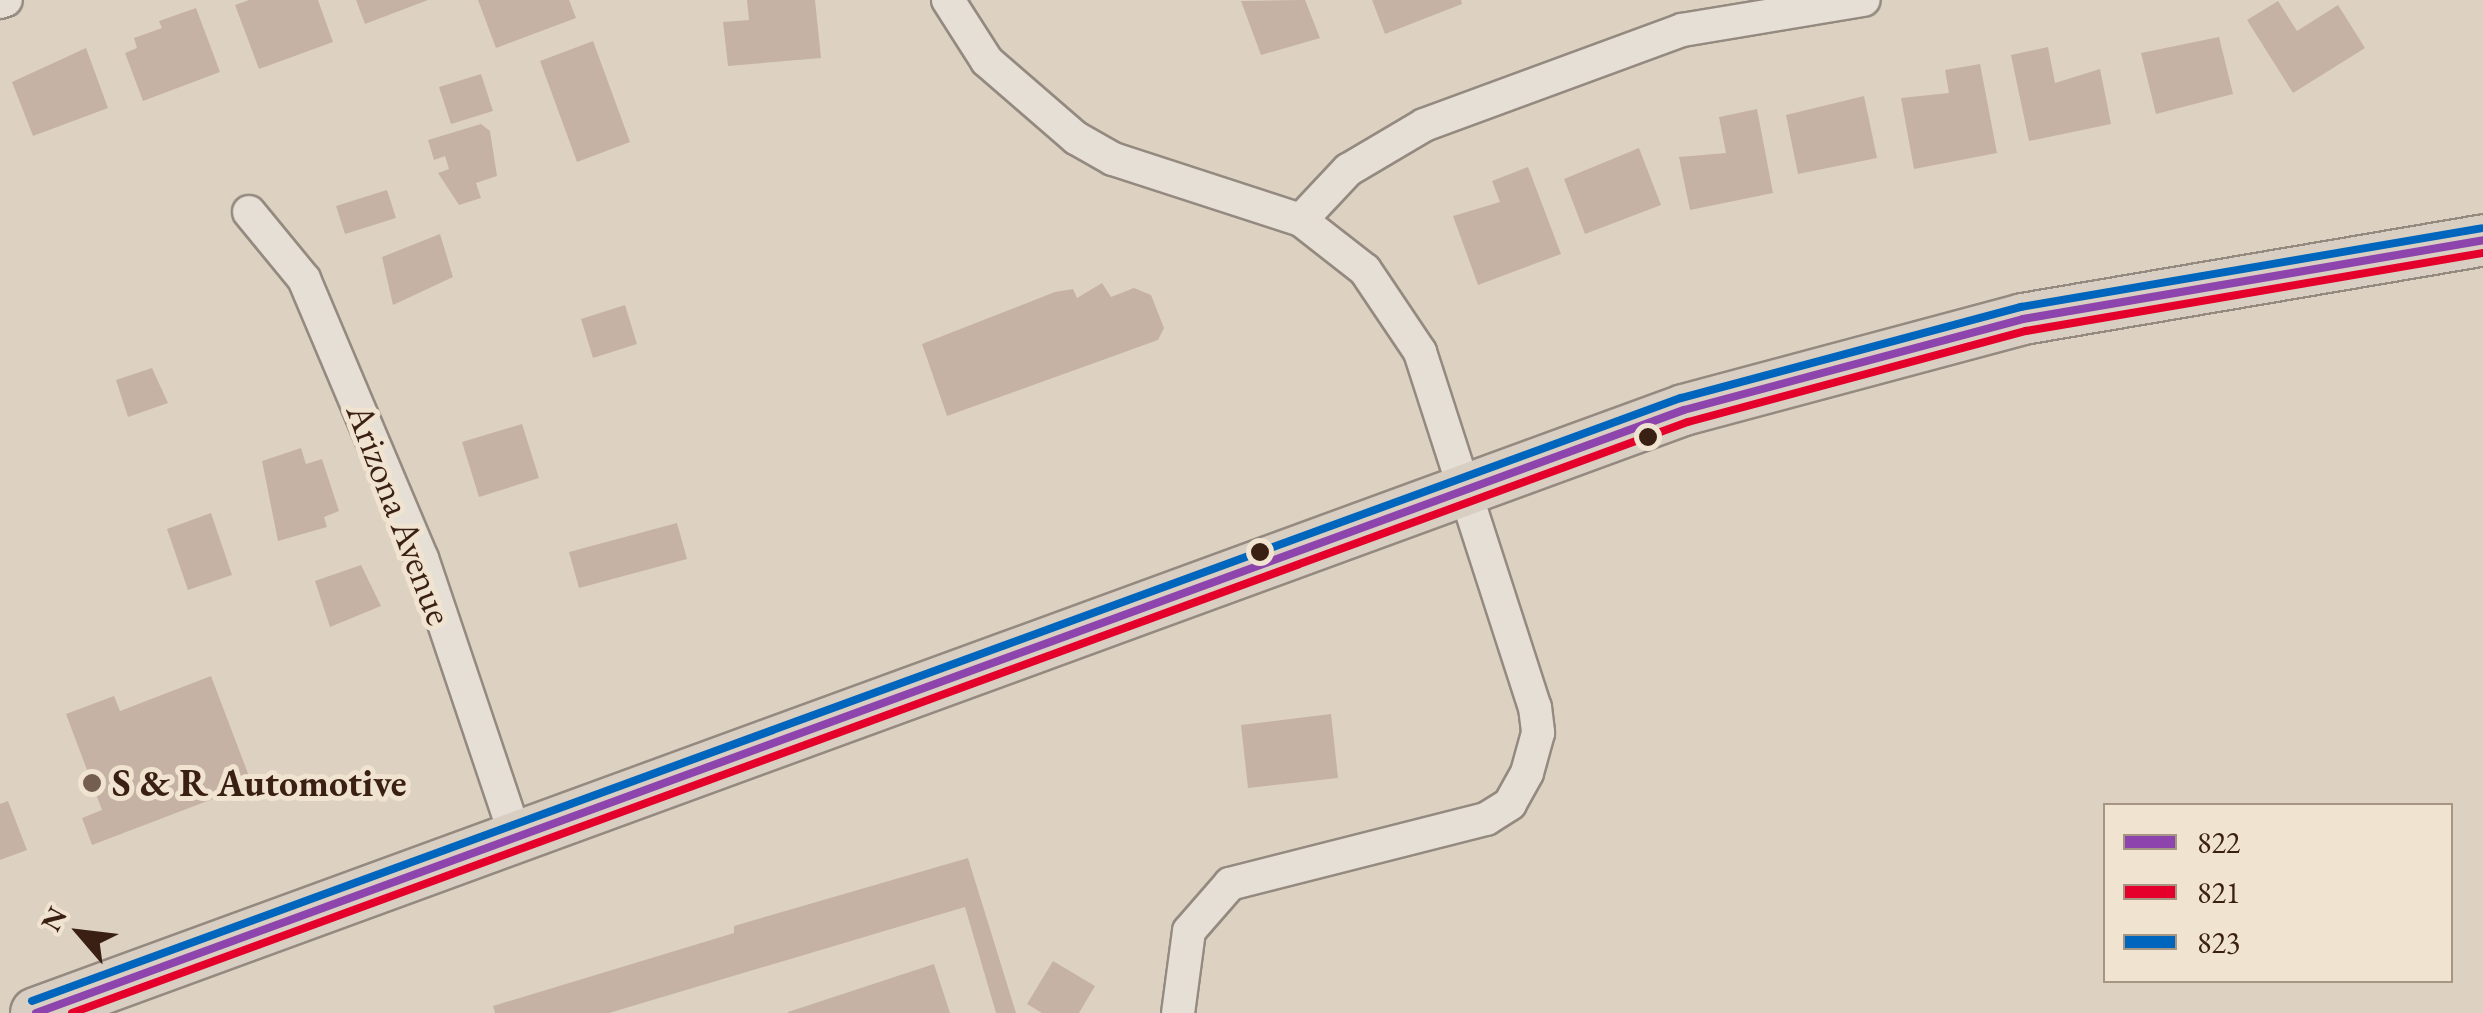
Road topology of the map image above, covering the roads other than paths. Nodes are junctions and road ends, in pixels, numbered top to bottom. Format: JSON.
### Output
{"nodes":[{"id":1,"x":948,"y":0,"type":"edge"},
{"id":2,"x":1864,"y":0,"type":"edge"},
{"id":3,"x":249,"y":212,"type":"dead end"},
{"id":4,"x":1301,"y":220,"type":"junction"},
{"id":5,"x":2483,"y":240,"type":"edge"},
{"id":6,"x":1467,"y":484,"type":"junction"},
{"id":7,"x":515,"y":835,"type":"junction"},
{"id":8,"x":36,"y":1013,"type":"edge"},
{"id":9,"x":1178,"y":1013,"type":"edge"}],
"edges":[{"from":1,"to":4,"type":"street"},
{"from":2,"to":4,"type":"street"},
{"from":3,"to":7,"type":"street","name":"Arizona Avenue"},
{"from":4,"to":6,"type":"street"},
{"from":5,"to":6,"type":"main road"},
{"from":6,"to":7,"type":"main road"},
{"from":6,"to":9,"type":"street"},
{"from":7,"to":8,"type":"main road"}]}
